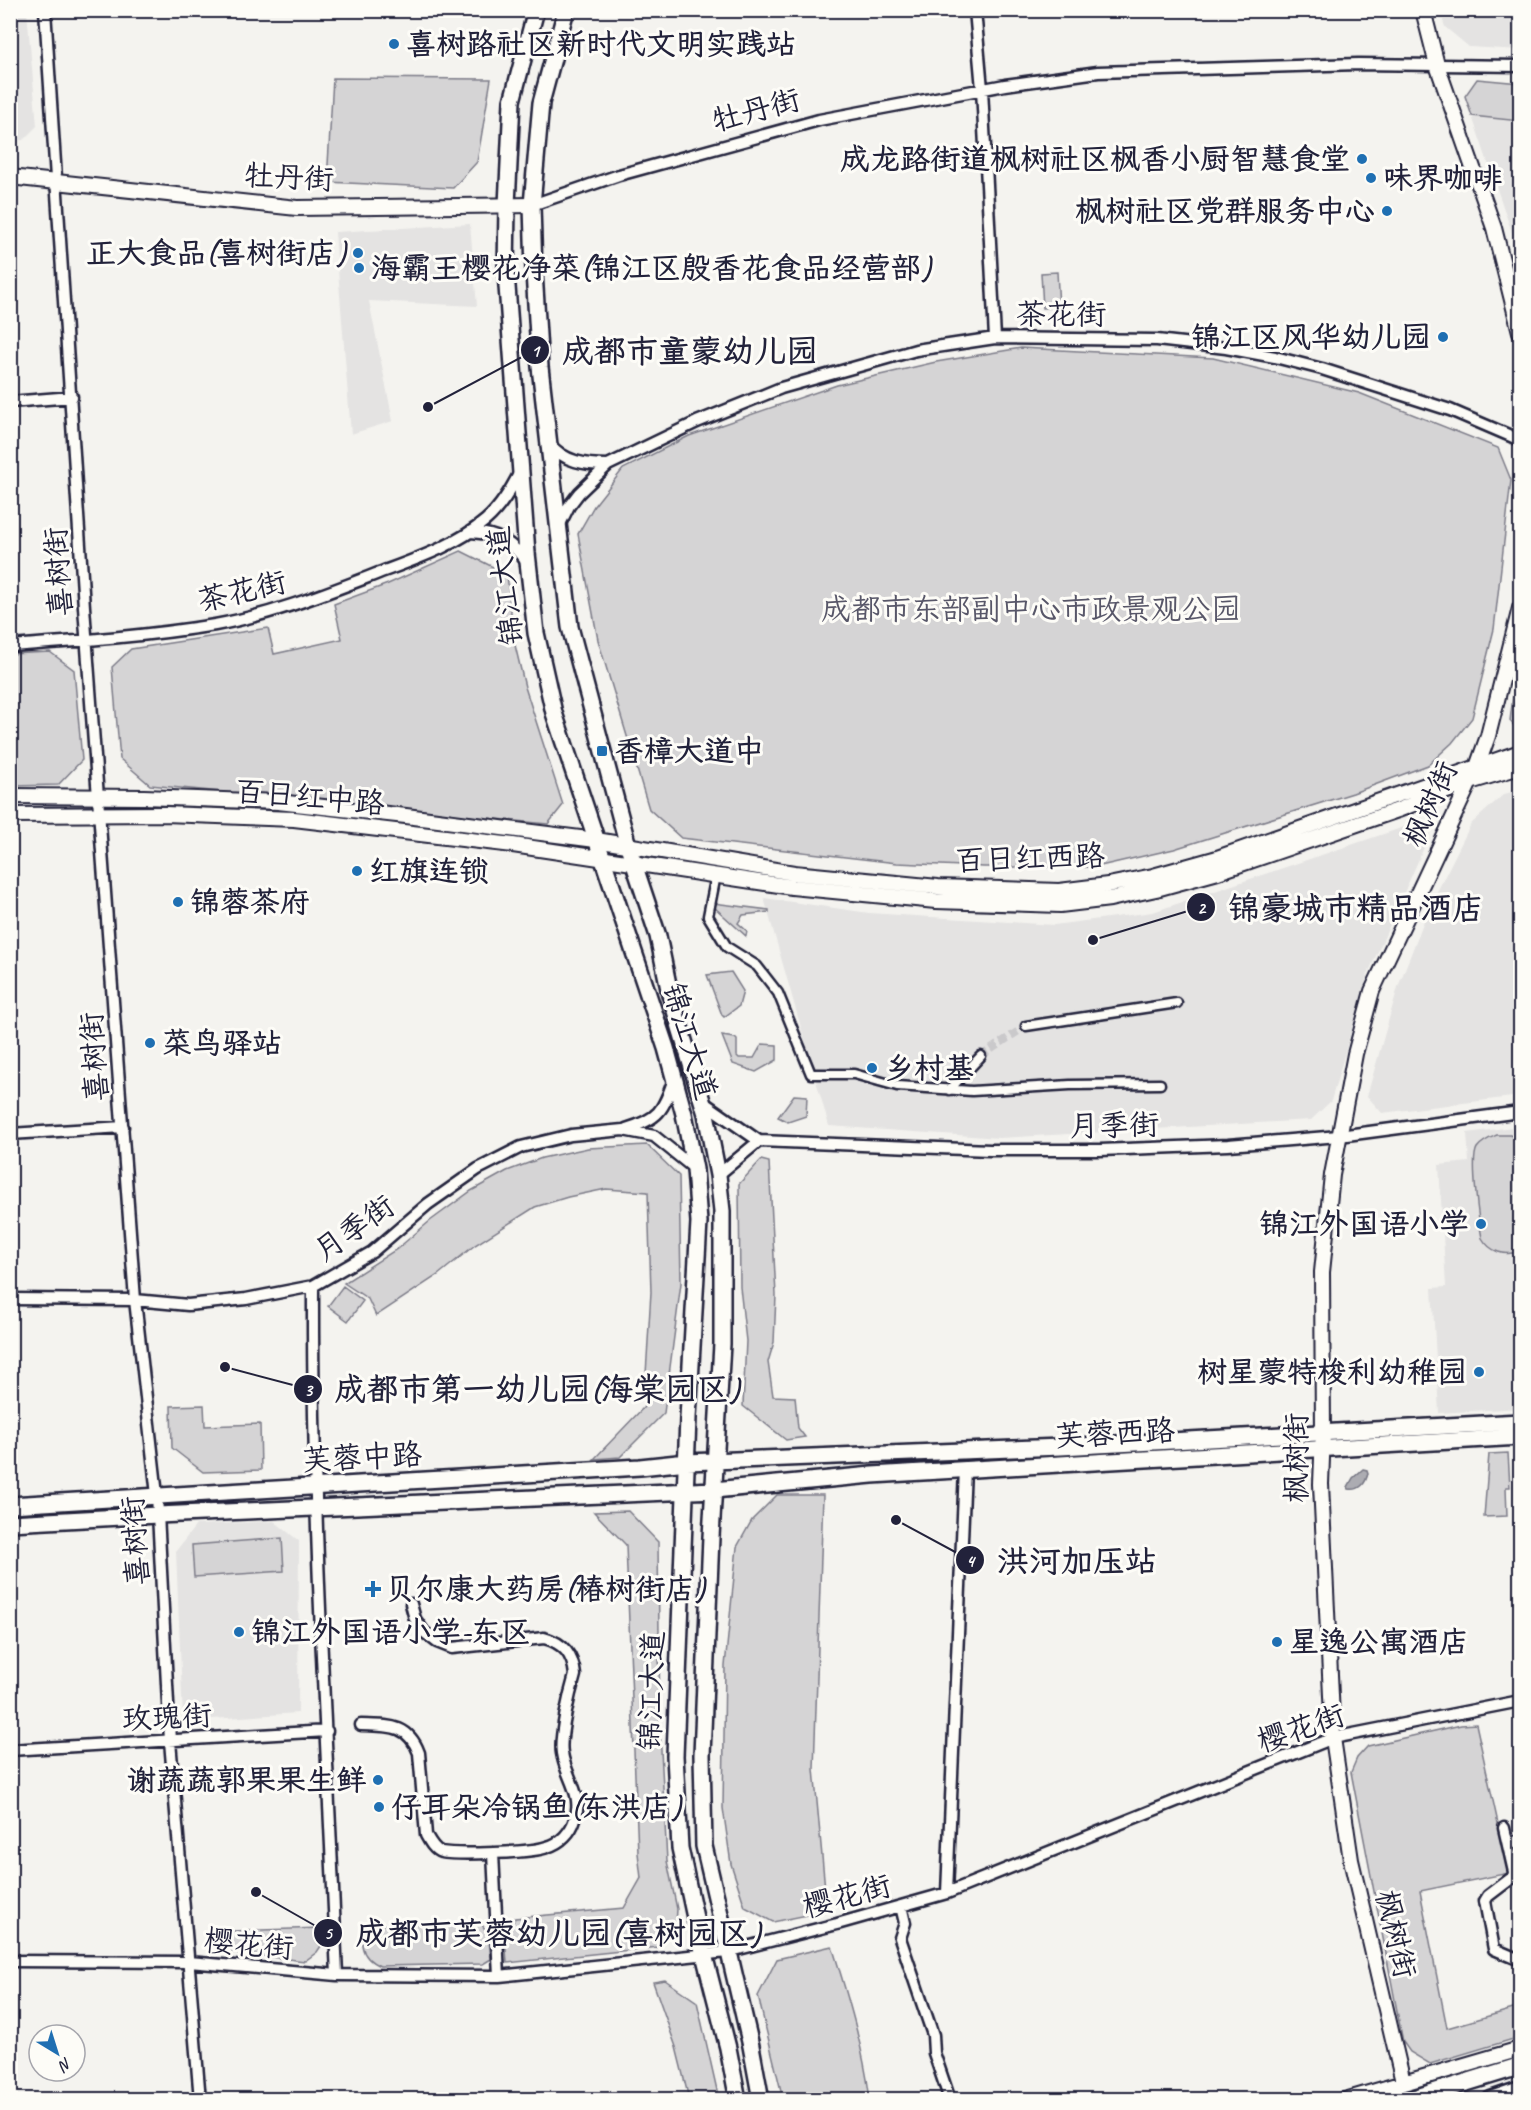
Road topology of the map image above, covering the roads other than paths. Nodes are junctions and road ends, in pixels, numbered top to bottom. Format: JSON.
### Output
{"nodes":[{"id":1,"x":45,"y":10,"type":"edge"},
{"id":2,"x":536,"y":10,"type":"edge"},
{"id":3,"x":566,"y":10,"type":"edge"},
{"id":4,"x":975,"y":10,"type":"edge"},
{"id":5,"x":1423,"y":10,"type":"edge"},
{"id":6,"x":1437,"y":65,"type":"junction"},
{"id":7,"x":1521,"y":66,"type":"edge"},
{"id":8,"x":982,"y":89,"type":"junction"},
{"id":9,"x":10,"y":177,"type":"edge"},
{"id":10,"x":58,"y":182,"type":"junction"},
{"id":11,"x":507,"y":205,"type":"junction"},
{"id":12,"x":532,"y":205,"type":"junction"},
{"id":13,"x":1521,"y":332,"type":"edge"},
{"id":14,"x":995,"y":338,"type":"junction"},
{"id":15,"x":72,"y":397,"type":"junction"},
{"id":16,"x":10,"y":402,"type":"edge"},
{"id":17,"x":547,"y":438,"type":"junction"},
{"id":18,"x":1521,"y":440,"type":"edge"},
{"id":19,"x":608,"y":465,"type":"junction"},
{"id":20,"x":520,"y":471,"type":"junction"},
{"id":21,"x":471,"y":532,"type":"junction"},
{"id":22,"x":559,"y":537,"type":"junction"},
{"id":23,"x":528,"y":564,"type":"junction"},
{"id":24,"x":1521,"y":608,"type":"edge"},
{"id":25,"x":86,"y":640,"type":"junction"},
{"id":26,"x":10,"y":646,"type":"edge"},
{"id":27,"x":1521,"y":752,"type":"edge"},
{"id":28,"x":1477,"y":767,"type":"junction"},
{"id":29,"x":1521,"y":767,"type":"edge"},
{"id":30,"x":1470,"y":782,"type":"junction"},
{"id":31,"x":10,"y":796,"type":"edge"},
{"id":32,"x":98,"y":796,"type":"junction"},
{"id":33,"x":100,"y":814,"type":"junction"},
{"id":34,"x":10,"y":815,"type":"edge"},
{"id":35,"x":596,"y":840,"type":"junction"},
{"id":36,"x":627,"y":846,"type":"junction"},
{"id":37,"x":603,"y":860,"type":"junction"},
{"id":38,"x":634,"y":863,"type":"junction"},
{"id":39,"x":716,"y":875,"type":"junction"},
{"id":40,"x":1177,"y":1003,"type":"dead end"},
{"id":41,"x":1026,"y":1026,"type":"tunnel mouth"},
{"id":42,"x":981,"y":1056,"type":"tunnel mouth"},
{"id":43,"x":674,"y":1079,"type":"junction"},
{"id":44,"x":1160,"y":1084,"type":"dead end"},
{"id":45,"x":949,"y":1090,"type":"junction"},
{"id":46,"x":703,"y":1102,"type":"junction"},
{"id":47,"x":1521,"y":1112,"type":"edge"},
{"id":48,"x":123,"y":1127,"type":"junction"},
{"id":49,"x":623,"y":1130,"type":"junction"},
{"id":50,"x":10,"y":1134,"type":"edge"},
{"id":51,"x":1339,"y":1136,"type":"junction"},
{"id":52,"x":759,"y":1141,"type":"junction"},
{"id":53,"x":694,"y":1169,"type":"junction"},
{"id":54,"x":718,"y":1175,"type":"junction"},
{"id":55,"x":313,"y":1286,"type":"junction"},
{"id":56,"x":10,"y":1299,"type":"edge"},
{"id":57,"x":135,"y":1300,"type":"junction"},
{"id":58,"x":1521,"y":1422,"type":"edge"},
{"id":59,"x":1323,"y":1432,"type":"junction"},
{"id":60,"x":1521,"y":1437,"type":"edge"},
{"id":61,"x":1322,"y":1448,"type":"junction"},
{"id":62,"x":687,"y":1462,"type":"junction"},
{"id":63,"x":716,"y":1462,"type":"junction"},
{"id":64,"x":965,"y":1469,"type":"junction"},
{"id":65,"x":316,"y":1487,"type":"junction"},
{"id":66,"x":714,"y":1490,"type":"junction"},
{"id":67,"x":685,"y":1492,"type":"junction"},
{"id":68,"x":157,"y":1495,"type":"junction"},
{"id":69,"x":10,"y":1505,"type":"edge"},
{"id":70,"x":317,"y":1508,"type":"junction"},
{"id":71,"x":158,"y":1515,"type":"junction"},
{"id":72,"x":10,"y":1523,"type":"edge"},
{"id":73,"x":411,"y":1604,"type":"dead end"},
{"id":74,"x":1521,"y":1701,"type":"edge"},
{"id":75,"x":361,"y":1725,"type":"dead end"},
{"id":76,"x":327,"y":1731,"type":"junction"},
{"id":77,"x":1333,"y":1738,"type":"junction"},
{"id":78,"x":170,"y":1741,"type":"junction"},
{"id":79,"x":10,"y":1750,"type":"edge"},
{"id":80,"x":1504,"y":1828,"type":"dead end"},
{"id":81,"x":1521,"y":1840,"type":"edge"},
{"id":82,"x":1508,"y":1844,"type":"junction"},
{"id":83,"x":493,"y":1852,"type":"junction"},
{"id":84,"x":947,"y":1893,"type":"junction"},
{"id":85,"x":901,"y":1906,"type":"junction"},
{"id":86,"x":727,"y":1952,"type":"junction"},
{"id":87,"x":704,"y":1955,"type":"junction"},
{"id":88,"x":1521,"y":1960,"type":"edge"},
{"id":89,"x":10,"y":1961,"type":"edge"},
{"id":90,"x":189,"y":1962,"type":"junction"},
{"id":91,"x":337,"y":1975,"type":"junction"},
{"id":92,"x":499,"y":1976,"type":"junction"},
{"id":93,"x":1521,"y":2049,"type":"edge"},
{"id":94,"x":1521,"y":2066,"type":"edge"},
{"id":95,"x":1403,"y":2082,"type":"junction"},
{"id":96,"x":1521,"y":2090,"type":"edge"},
{"id":97,"x":200,"y":2100,"type":"edge"},
{"id":98,"x":738,"y":2100,"type":"edge"},
{"id":99,"x":761,"y":2100,"type":"edge"},
{"id":100,"x":950,"y":2100,"type":"edge"},
{"id":101,"x":1345,"y":2100,"type":"edge"},
{"id":102,"x":1409,"y":2100,"type":"edge"},
{"id":103,"x":1491,"y":2100,"type":"edge"}],
"edges":[{"from":1,"to":10,"type":"street","name":"喜树街"},
{"from":2,"to":11,"type":"main road","name":"锦江大道"},
{"from":3,"to":12,"type":"main road","name":"锦江大道"},
{"from":4,"to":8,"type":"street"},
{"from":5,"to":6,"type":"street"},
{"from":6,"to":7,"type":"street","name":"牡丹街"},
{"from":6,"to":8,"type":"street","name":"牡丹街"},
{"from":6,"to":13,"type":"street"},
{"from":8,"to":12,"type":"street","name":"牡丹街"},
{"from":8,"to":14,"type":"street"},
{"from":9,"to":10,"type":"street","name":"牡丹街"},
{"from":10,"to":11,"type":"street","name":"牡丹街"},
{"from":10,"to":15,"type":"street","name":"喜树街"},
{"from":11,"to":12,"type":"street","name":"牡丹街"},
{"from":11,"to":20,"type":"main road","name":"锦江大道"},
{"from":12,"to":17,"type":"main road","name":"锦江大道"},
{"from":14,"to":18,"type":"street","name":"茶花街"},
{"from":14,"to":19,"type":"street","name":"茶花街"},
{"from":15,"to":16,"type":"street"},
{"from":15,"to":25,"type":"street","name":"喜树街"},
{"from":17,"to":19,"type":"street"},
{"from":17,"to":22,"type":"main road","name":"锦江大道"},
{"from":19,"to":22,"type":"street","name":"茶花街"},
{"from":20,"to":21,"type":"street","name":"茶花街"},
{"from":20,"to":23,"type":"main road","name":"锦江大道"},
{"from":21,"to":23,"type":"street"},
{"from":21,"to":25,"type":"street","name":"茶花街"},
{"from":22,"to":36,"type":"main road","name":"锦江大道"},
{"from":23,"to":35,"type":"main road","name":"锦江大道"},
{"from":24,"to":28,"type":"street","name":"枫树街"},
{"from":25,"to":26,"type":"street","name":"茶花街"},
{"from":25,"to":32,"type":"street","name":"喜树街"},
{"from":27,"to":28,"type":"street","name":"百日红西路"},
{"from":28,"to":30,"type":"street","name":"枫树街"},
{"from":28,"to":36,"type":"street","name":"百日红西路"},
{"from":29,"to":30,"type":"street","name":"百日红西路"},
{"from":30,"to":39,"type":"street","name":"百日红西路"},
{"from":30,"to":51,"type":"street","name":"枫树街"},
{"from":31,"to":32,"type":"street","name":"百日红中路"},
{"from":32,"to":33,"type":"street","name":"喜树街"},
{"from":32,"to":35,"type":"street","name":"百日红中路"},
{"from":33,"to":34,"type":"street","name":"百日红中路"},
{"from":33,"to":37,"type":"street","name":"百日红中路"},
{"from":33,"to":48,"type":"street","name":"喜树街"},
{"from":35,"to":36,"type":"street","name":"百日红西路"},
{"from":35,"to":37,"type":"main road","name":"锦江大道"},
{"from":36,"to":38,"type":"main road","name":"锦江大道"},
{"from":37,"to":38,"type":"street","name":"百日红西路"},
{"from":37,"to":43,"type":"main road","name":"锦江大道"},
{"from":38,"to":39,"type":"street","name":"百日红西路"},
{"from":38,"to":46,"type":"main road","name":"锦江大道"},
{"from":39,"to":45,"type":"street"},
{"from":40,"to":41,"type":"street"},
{"from":42,"to":45,"type":"street"},
{"from":43,"to":49,"type":"street"},
{"from":43,"to":53,"type":"main road","name":"锦江大道"},
{"from":44,"to":45,"type":"street"},
{"from":46,"to":52,"type":"street"},
{"from":46,"to":54,"type":"main road","name":"锦江大道"},
{"from":47,"to":51,"type":"street","name":"月季街"},
{"from":48,"to":50,"type":"street"},
{"from":48,"to":57,"type":"street","name":"喜树街"},
{"from":49,"to":53,"type":"street","name":"月季街"},
{"from":49,"to":55,"type":"street","name":"月季街"},
{"from":51,"to":52,"type":"street","name":"月季街"},
{"from":51,"to":59,"type":"street","name":"枫树街"},
{"from":52,"to":54,"type":"street"},
{"from":53,"to":62,"type":"main road","name":"锦江大道"},
{"from":54,"to":63,"type":"main road","name":"锦江大道"},
{"from":55,"to":57,"type":"street","name":"月季街"},
{"from":55,"to":65,"type":"street"},
{"from":56,"to":57,"type":"street","name":"月季街"},
{"from":57,"to":68,"type":"street","name":"喜树街"},
{"from":58,"to":59,"type":"main road","name":"芙蓉西路"},
{"from":59,"to":61,"type":"street","name":"枫树街"},
{"from":59,"to":63,"type":"main road","name":"芙蓉西路"},
{"from":60,"to":61,"type":"main road","name":"芙蓉西路"},
{"from":61,"to":64,"type":"main road","name":"芙蓉西路"},
{"from":61,"to":77,"type":"street","name":"枫树街"},
{"from":62,"to":63,"type":"main road","name":"芙蓉中路"},
{"from":62,"to":65,"type":"main road","name":"芙蓉中路"},
{"from":62,"to":67,"type":"main road","name":"锦江大道"},
{"from":63,"to":66,"type":"main road","name":"锦江大道"},
{"from":64,"to":66,"type":"main road","name":"芙蓉西路"},
{"from":64,"to":84,"type":"street"},
{"from":65,"to":68,"type":"main road","name":"芙蓉中路"},
{"from":65,"to":70,"type":"street"},
{"from":66,"to":67,"type":"main road","name":"芙蓉中路"},
{"from":66,"to":86,"type":"main road","name":"锦江大道"},
{"from":67,"to":70,"type":"main road","name":"芙蓉中路"},
{"from":67,"to":87,"type":"main road","name":"锦江大道"},
{"from":68,"to":69,"type":"main road","name":"芙蓉中路"},
{"from":68,"to":71,"type":"street","name":"喜树街"},
{"from":70,"to":71,"type":"main road","name":"芙蓉中路"},
{"from":70,"to":76,"type":"street"},
{"from":71,"to":72,"type":"main road","name":"芙蓉中路"},
{"from":71,"to":78,"type":"street","name":"喜树街"},
{"from":73,"to":83,"type":"street"},
{"from":74,"to":77,"type":"street","name":"樱花街"},
{"from":75,"to":83,"type":"street"},
{"from":76,"to":78,"type":"street","name":"玫瑰街"},
{"from":76,"to":91,"type":"street"},
{"from":77,"to":84,"type":"street","name":"樱花街"},
{"from":77,"to":95,"type":"street","name":"枫树街"},
{"from":78,"to":79,"type":"street","name":"玫瑰街"},
{"from":78,"to":90,"type":"street","name":"喜树街"},
{"from":80,"to":82,"type":"street"},
{"from":81,"to":82,"type":"street"},
{"from":82,"to":88,"type":"street"},
{"from":83,"to":92,"type":"street"},
{"from":84,"to":85,"type":"street","name":"樱花街"},
{"from":85,"to":86,"type":"street","name":"樱花街"},
{"from":85,"to":100,"type":"street"},
{"from":86,"to":87,"type":"street","name":"樱花街"},
{"from":86,"to":99,"type":"main road","name":"锦江大道"},
{"from":87,"to":92,"type":"street","name":"樱花街"},
{"from":87,"to":98,"type":"main road","name":"锦江大道"},
{"from":89,"to":90,"type":"street","name":"樱花街"},
{"from":90,"to":91,"type":"street","name":"樱花街"},
{"from":90,"to":97,"type":"street","name":"喜树街"},
{"from":91,"to":92,"type":"street","name":"樱花街"},
{"from":93,"to":95,"type":"street"},
{"from":94,"to":102,"type":"main road"},
{"from":95,"to":101,"type":"street"},
{"from":96,"to":103,"type":"main road"}]}
